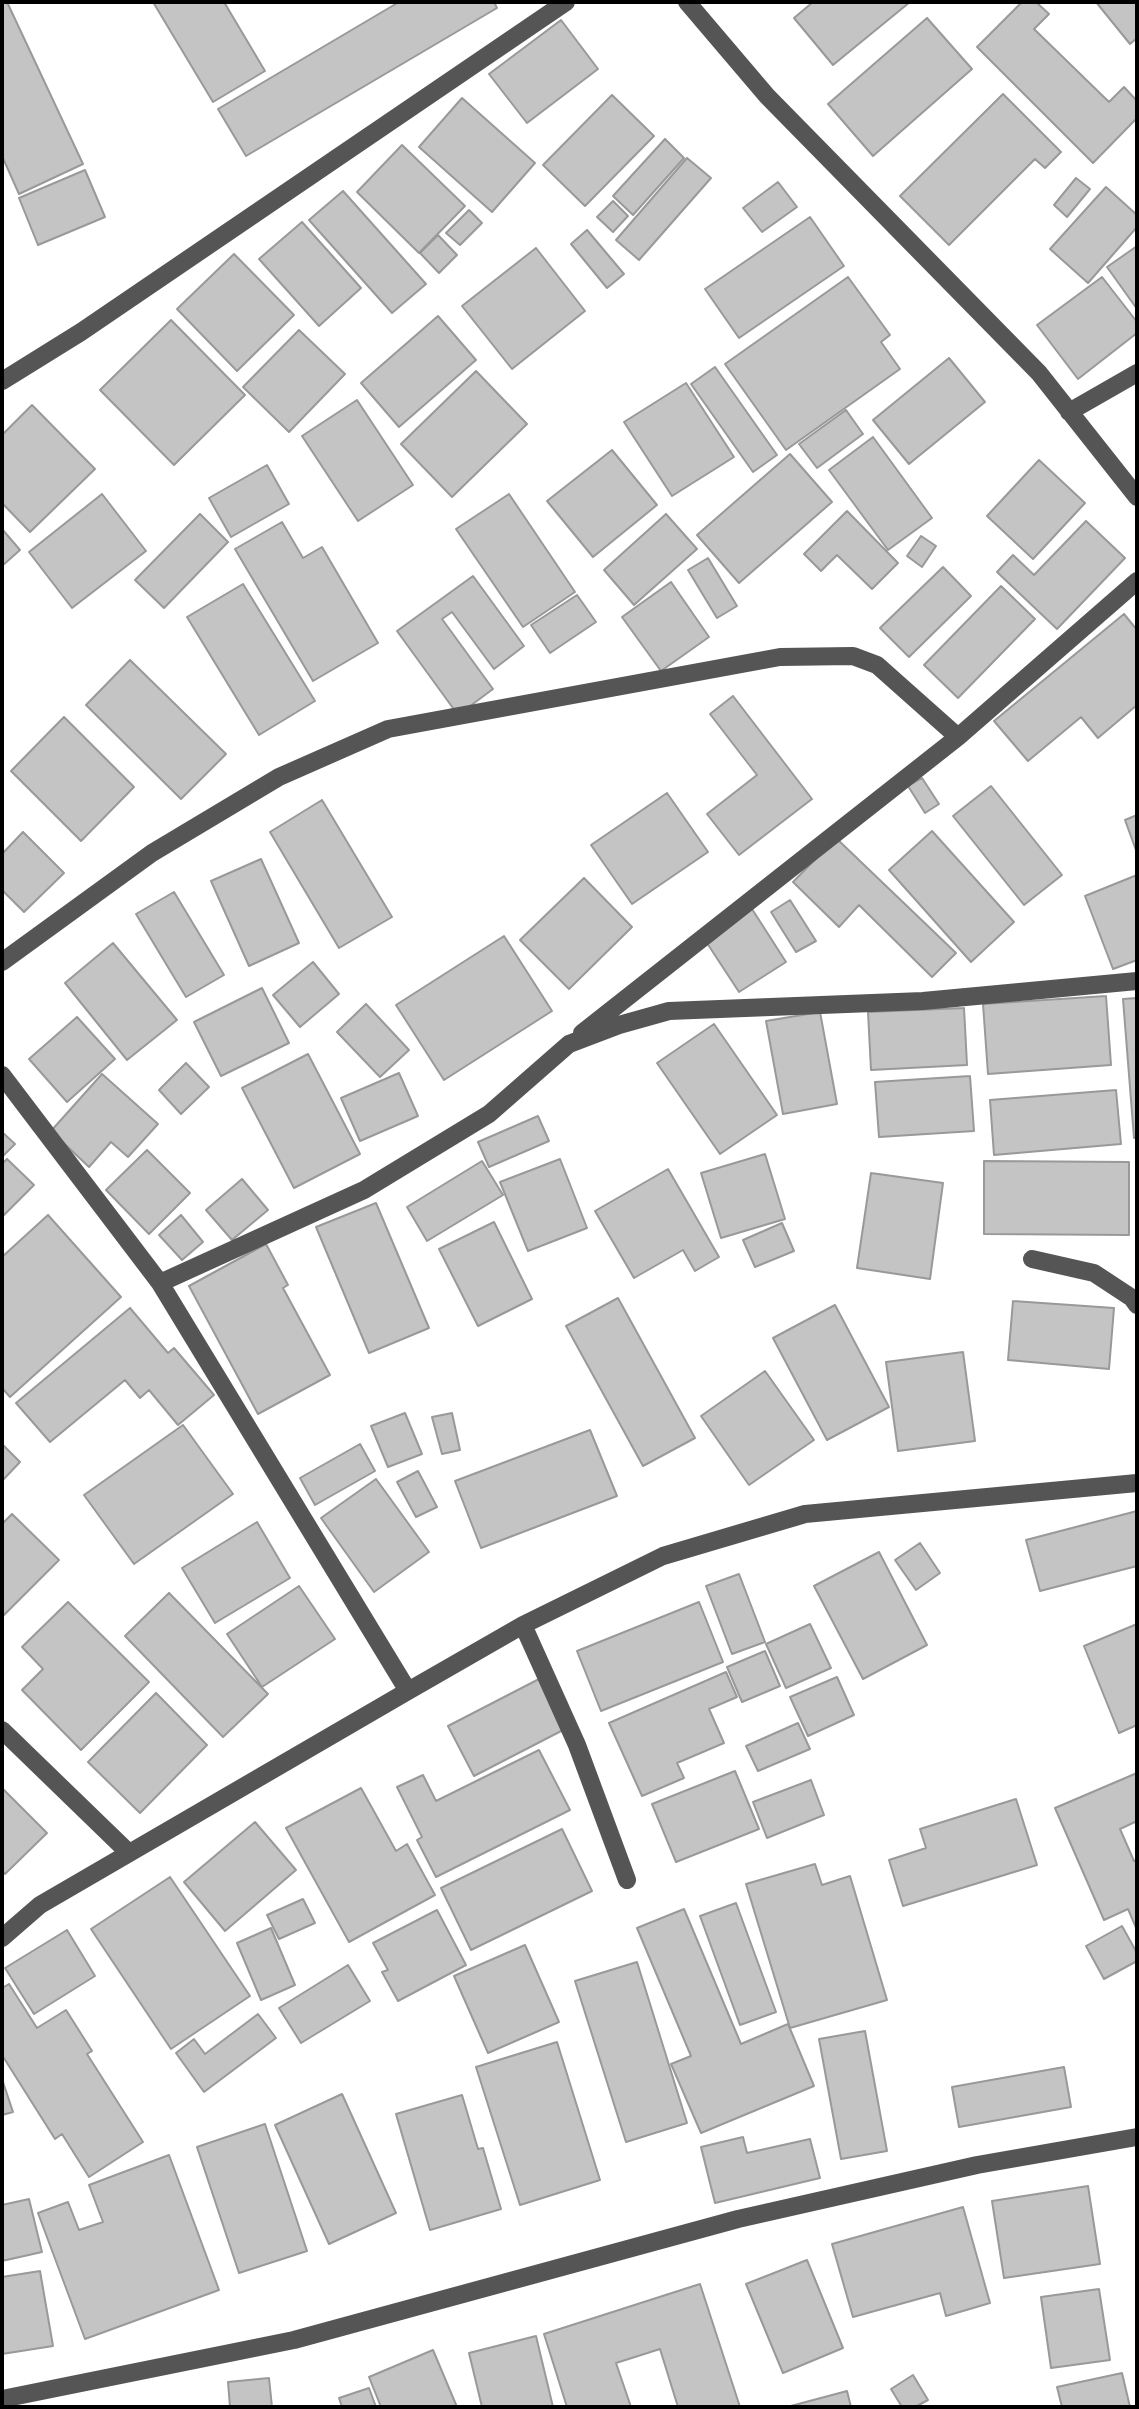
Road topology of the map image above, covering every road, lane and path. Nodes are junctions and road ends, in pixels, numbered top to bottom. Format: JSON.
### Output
{"nodes":[{"id":1,"x":566,"y":2,"type":"edge"},
{"id":2,"x":687,"y":2,"type":"edge"},
{"id":3,"x":1137,"y":373,"type":"edge"},
{"id":4,"x":2,"y":381,"type":"edge"},
{"id":5,"x":1069,"y":412,"type":"junction"},
{"id":6,"x":1137,"y":497,"type":"edge"},
{"id":7,"x":1137,"y":581,"type":"edge"},
{"id":8,"x":958,"y":737,"type":"junction"},
{"id":9,"x":2,"y":962,"type":"edge"},
{"id":10,"x":1137,"y":981,"type":"edge"},
{"id":11,"x":569,"y":1044,"type":"junction"},
{"id":12,"x":2,"y":1075,"type":"edge"},
{"id":13,"x":1032,"y":1259,"type":"dead end"},
{"id":14,"x":160,"y":1283,"type":"junction"},
{"id":15,"x":1137,"y":1305,"type":"edge"},
{"id":16,"x":1137,"y":1483,"type":"edge"},
{"id":17,"x":523,"y":1625,"type":"junction"},
{"id":18,"x":408,"y":1691,"type":"junction"},
{"id":19,"x":2,"y":1730,"type":"edge"},
{"id":20,"x":129,"y":1853,"type":"junction"},
{"id":21,"x":627,"y":1880,"type":"dead end"},
{"id":22,"x":2,"y":1938,"type":"edge"},
{"id":23,"x":1137,"y":2137,"type":"edge"},
{"id":24,"x":2,"y":2399,"type":"edge"}],
"edges":[{"from":1,"to":4,"type":"street"},
{"from":2,"to":5,"type":"street"},
{"from":3,"to":5,"type":"street"},
{"from":5,"to":6,"type":"street"},
{"from":7,"to":8,"type":"street"},
{"from":8,"to":9,"type":"street"},
{"from":8,"to":11,"type":"street"},
{"from":10,"to":11,"type":"street"},
{"from":11,"to":14,"type":"street"},
{"from":12,"to":14,"type":"street"},
{"from":13,"to":15,"type":"street"},
{"from":14,"to":18,"type":"street"},
{"from":16,"to":17,"type":"street"},
{"from":17,"to":18,"type":"street"},
{"from":17,"to":21,"type":"street"},
{"from":18,"to":20,"type":"street"},
{"from":19,"to":20,"type":"street"},
{"from":20,"to":22,"type":"street"},
{"from":23,"to":24,"type":"street"}]}
